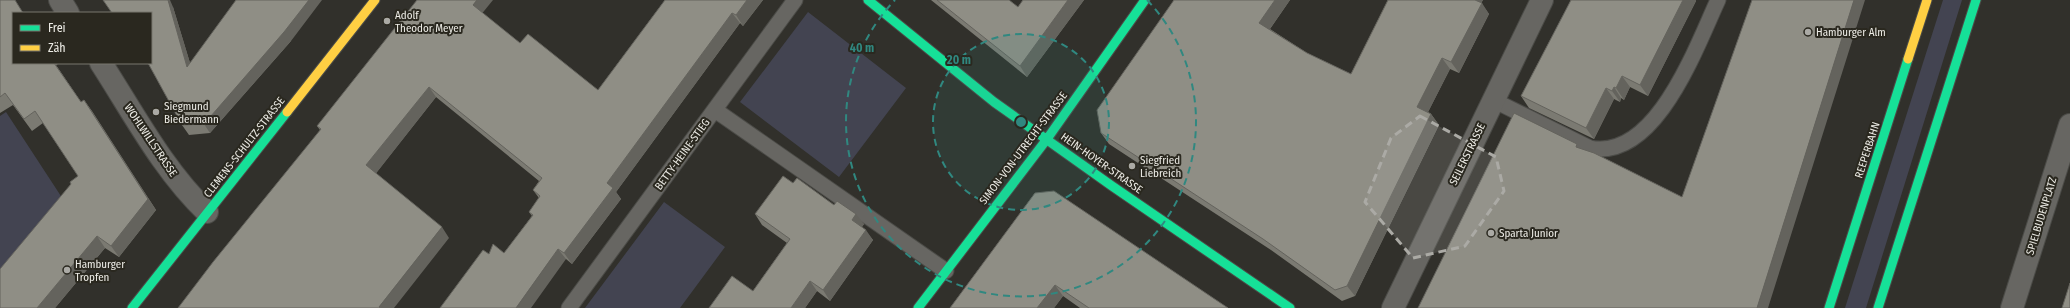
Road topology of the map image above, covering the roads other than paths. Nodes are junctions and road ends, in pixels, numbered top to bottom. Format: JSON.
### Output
{"nodes":[{"id":1,"x":60,"y":0,"type":"edge"},
{"id":2,"x":375,"y":0,"type":"edge"},
{"id":3,"x":795,"y":0,"type":"edge"},
{"id":4,"x":868,"y":0,"type":"edge"},
{"id":5,"x":1145,"y":0,"type":"edge"},
{"id":6,"x":1542,"y":0,"type":"edge"},
{"id":7,"x":1718,"y":0,"type":"edge"},
{"id":8,"x":1927,"y":0,"type":"edge"},
{"id":9,"x":1976,"y":0,"type":"edge"},
{"id":10,"x":67,"y":12,"type":"edge"},
{"id":11,"x":102,"y":64,"type":"edge"},
{"id":12,"x":1493,"y":100,"type":"junction"},
{"id":13,"x":715,"y":110,"type":"junction"},
{"id":14,"x":2070,"y":125,"type":"edge"},
{"id":15,"x":1047,"y":139,"type":"junction"},
{"id":16,"x":207,"y":212,"type":"junction"},
{"id":17,"x":946,"y":271,"type":"junction"},
{"id":18,"x":132,"y":308,"type":"edge"},
{"id":19,"x":569,"y":308,"type":"edge"},
{"id":20,"x":918,"y":308,"type":"edge"},
{"id":21,"x":1290,"y":308,"type":"edge"},
{"id":22,"x":1393,"y":308,"type":"edge"},
{"id":23,"x":1829,"y":308,"type":"edge"},
{"id":24,"x":1878,"y":308,"type":"edge"},
{"id":25,"x":2012,"y":308,"type":"edge"}],
"edges":[{"from":1,"to":10,"type":"street"},
{"from":2,"to":16,"type":"main road","name":"CLEMENS-SCHULTZ-STRASSE"},
{"from":3,"to":13,"type":"lane","name":"BETTY-HEINE-STIEG"},
{"from":4,"to":15,"type":"main road","name":"HEIN-HOYER-STRASSE"},
{"from":5,"to":15,"type":"main road","name":"SIMON-VON-UTRECHT-STRASSE"},
{"from":6,"to":12,"type":"street","name":"SEILERSTRASSE"},
{"from":7,"to":12,"type":"lane"},
{"from":8,"to":23,"type":"main road","name":"REEPERBAHN"},
{"from":9,"to":24,"type":"main road"},
{"from":11,"to":16,"type":"street","name":"WOHLWILLSTRASSE"},
{"from":12,"to":22,"type":"street","name":"SEILERSTRASSE"},
{"from":13,"to":17,"type":"lane"},
{"from":13,"to":19,"type":"lane","name":"BETTY-HEINE-STIEG"},
{"from":14,"to":25,"type":"street","name":"SPIELBUDENPLATZ"},
{"from":15,"to":17,"type":"main road","name":"SIMON-VON-UTRECHT-STRASSE"},
{"from":15,"to":21,"type":"main road","name":"HEIN-HOYER-STRASSE"},
{"from":16,"to":18,"type":"main road","name":"CLEMENS-SCHULTZ-STRASSE"},
{"from":17,"to":20,"type":"main road","name":"SIMON-VON-UTRECHT-STRASSE"}]}
